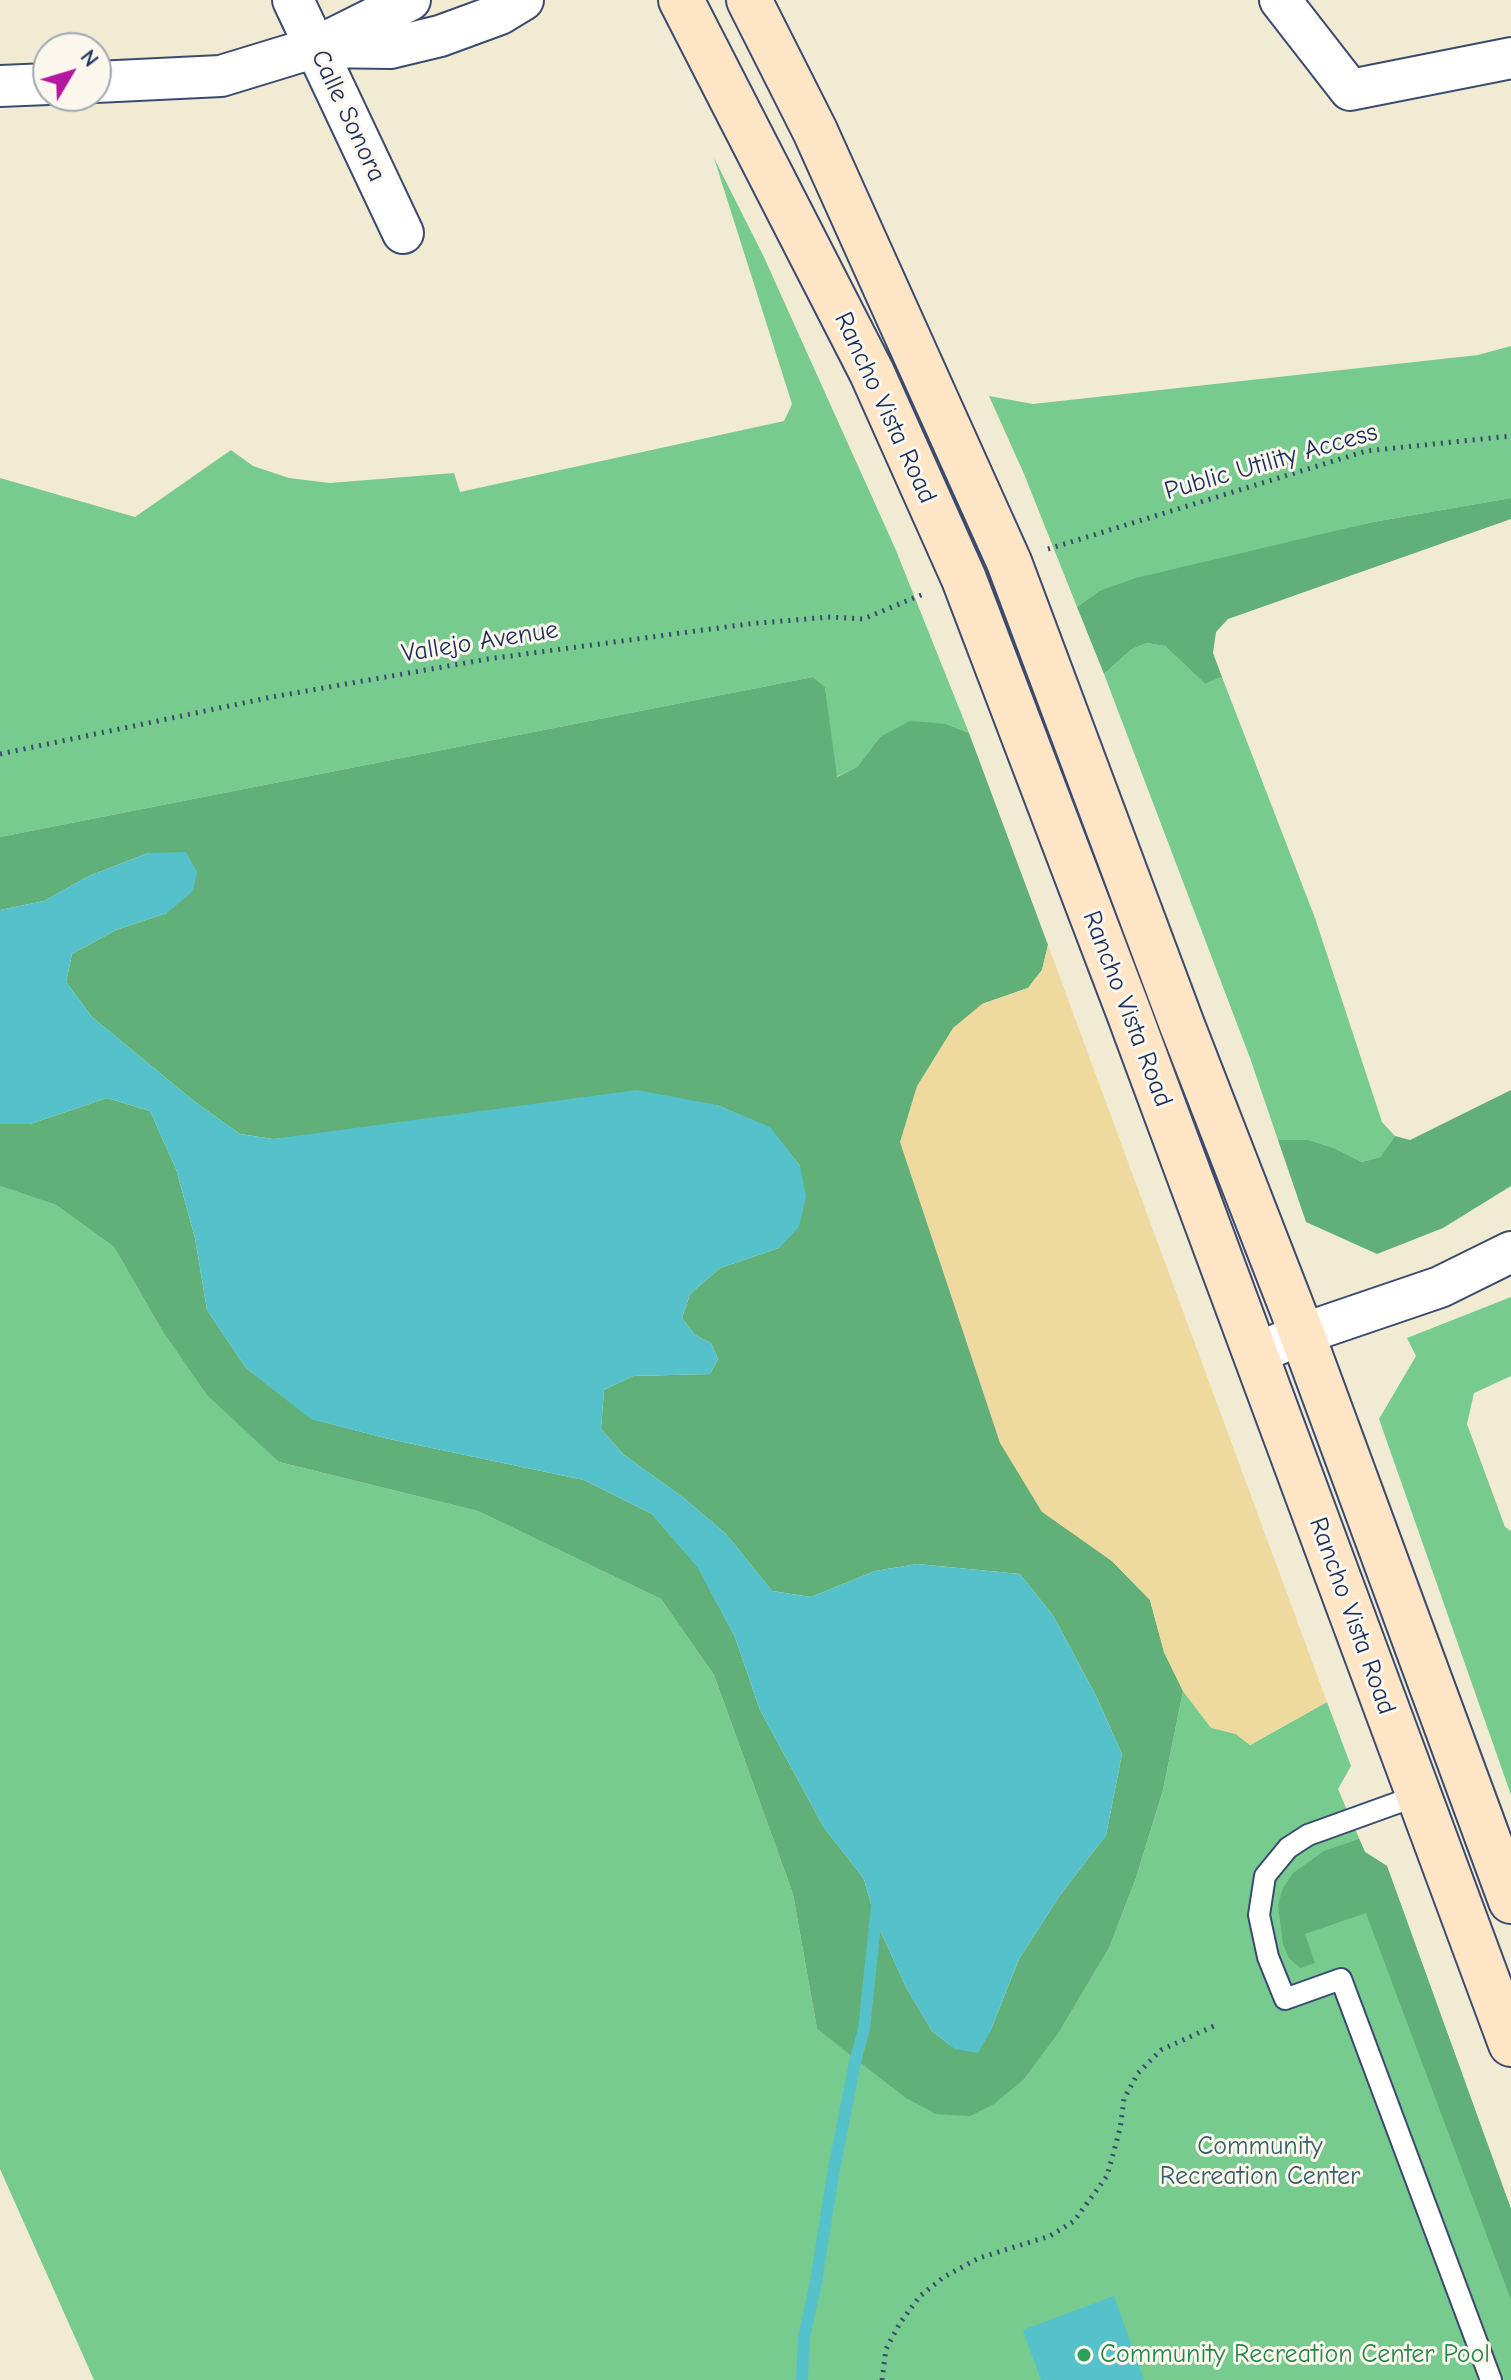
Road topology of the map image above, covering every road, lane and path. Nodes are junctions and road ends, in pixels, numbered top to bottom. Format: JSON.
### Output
{"nodes":[{"id":1,"x":293,"y":0,"type":"edge"},
{"id":2,"x":410,"y":0,"type":"edge"},
{"id":3,"x":523,"y":0,"type":"edge"},
{"id":4,"x":681,"y":0,"type":"edge"},
{"id":5,"x":749,"y":0,"type":"edge"},
{"id":6,"x":1280,"y":0,"type":"edge"},
{"id":7,"x":316,"y":47,"type":"junction"},
{"id":8,"x":1511,"y":58,"type":"edge"},
{"id":9,"x":112,"y":81,"type":"edge"},
{"id":10,"x":32,"y":85,"type":"edge"},
{"id":11,"x":0,"y":86,"type":"edge"},
{"id":12,"x":403,"y":233,"type":"dead end"},
{"id":13,"x":1511,"y":436,"type":"edge"},
{"id":14,"x":1092,"y":534,"type":"dead end"},
{"id":15,"x":964,"y":579,"type":"junction"},
{"id":16,"x":0,"y":754,"type":"edge"},
{"id":17,"x":1511,"y":1252,"type":"edge"},
{"id":18,"x":1302,"y":1334,"type":"junction"},
{"id":19,"x":1255,"y":1354,"type":"junction"},
{"id":20,"x":1419,"y":1795,"type":"junction"},
{"id":21,"x":1511,"y":1901,"type":"edge"},
{"id":22,"x":1216,"y":2025,"type":"dead end"},
{"id":23,"x":1511,"y":2044,"type":"edge"},
{"id":24,"x":882,"y":2380,"type":"edge"},
{"id":25,"x":1491,"y":2380,"type":"edge"}],
"edges":[{"from":1,"to":7,"type":"street","name":"Calle Sonora"},
{"from":2,"to":7,"type":"street"},
{"from":3,"to":7,"type":"street"},
{"from":4,"to":15,"type":"main road","name":"Rancho Vista Road"},
{"from":5,"to":18,"type":"main road","name":"Rancho Vista Road"},
{"from":6,"to":8,"type":"street"},
{"from":7,"to":9,"type":"street"},
{"from":7,"to":12,"type":"street","name":"Calle Sonora"},
{"from":10,"to":11,"type":"street"},
{"from":13,"to":14,"type":"path","name":"Public Utility Access"},
{"from":15,"to":16,"type":"path","name":"Vallejo Avenue"},
{"from":15,"to":19,"type":"main road","name":"Rancho Vista Road"},
{"from":17,"to":18,"type":"street"},
{"from":18,"to":19,"type":"street"},
{"from":18,"to":21,"type":"main road","name":"Rancho Vista Road"},
{"from":19,"to":20,"type":"main road","name":"Rancho Vista Road"},
{"from":20,"to":23,"type":"main road","name":"Rancho Vista Road"},
{"from":20,"to":25,"type":"lane"},
{"from":22,"to":24,"type":"path"}]}
